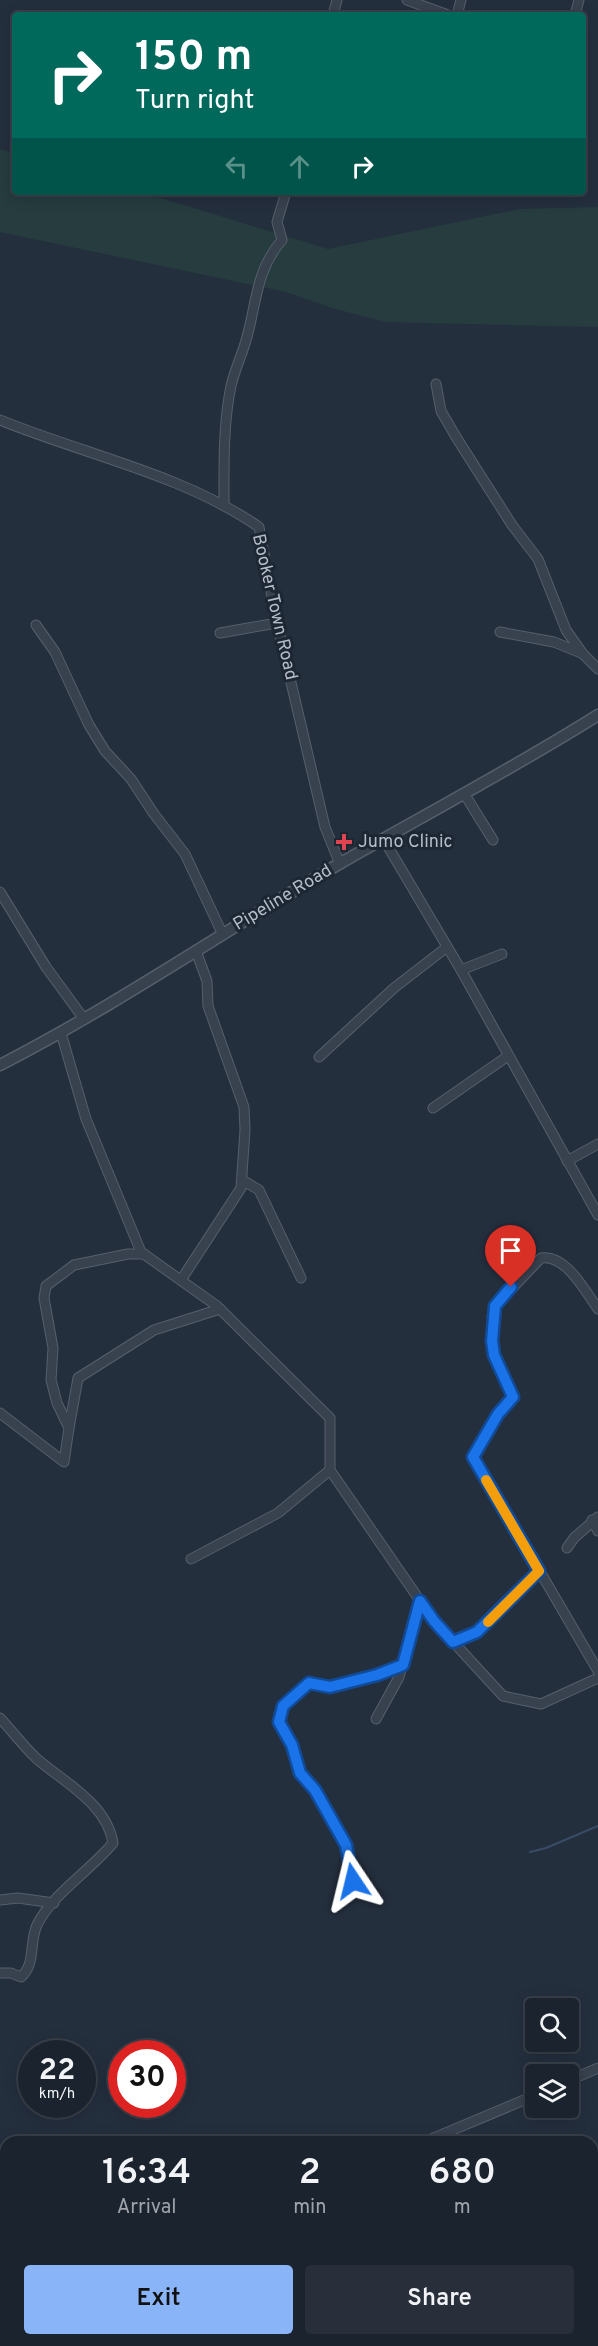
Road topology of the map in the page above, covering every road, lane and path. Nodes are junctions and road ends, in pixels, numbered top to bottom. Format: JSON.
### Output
{"nodes":[{"id":1,"x":407,"y":0,"type":"edge"},
{"id":2,"x":440,"y":12,"type":"edge"},
{"id":3,"x":285,"y":195,"type":"edge"},
{"id":4,"x":436,"y":384,"type":"dead end"},
{"id":5,"x":0,"y":420,"type":"edge"},
{"id":6,"x":224,"y":505,"type":"junction"},
{"id":7,"x":277,"y":623,"type":"junction"},
{"id":8,"x":36,"y":625,"type":"dead end"},
{"id":9,"x":500,"y":632,"type":"dead end"},
{"id":10,"x":220,"y":633,"type":"dead end"},
{"id":11,"x":583,"y":654,"type":"junction"},
{"id":12,"x":598,"y":669,"type":"edge"},
{"id":13,"x":598,"y":715,"type":"edge"},
{"id":14,"x":465,"y":795,"type":"junction"},
{"id":15,"x":384,"y":840,"type":"junction"},
{"id":16,"x":494,"y":840,"type":"dead end"},
{"id":17,"x":340,"y":864,"type":"junction"},
{"id":18,"x":0,"y":892,"type":"edge"},
{"id":19,"x":223,"y":935,"type":"junction"},
{"id":20,"x":447,"y":947,"type":"junction"},
{"id":21,"x":196,"y":951,"type":"junction"},
{"id":22,"x":502,"y":954,"type":"dead end"},
{"id":23,"x":461,"y":970,"type":"junction"},
{"id":24,"x":84,"y":1019,"type":"junction"},
{"id":25,"x":61,"y":1033,"type":"junction"},
{"id":26,"x":508,"y":1056,"type":"junction"},
{"id":27,"x":319,"y":1057,"type":"dead end"},
{"id":28,"x":0,"y":1065,"type":"edge"},
{"id":29,"x":433,"y":1108,"type":"dead end"},
{"id":30,"x":598,"y":1144,"type":"edge"},
{"id":31,"x":567,"y":1161,"type":"junction"},
{"id":32,"x":242,"y":1180,"type":"junction"},
{"id":33,"x":598,"y":1215,"type":"edge"},
{"id":34,"x":136,"y":1239,"type":"junction"},
{"id":35,"x":128,"y":1254,"type":"junction"},
{"id":36,"x":144,"y":1254,"type":"junction"},
{"id":37,"x":301,"y":1278,"type":"dead end"},
{"id":38,"x":181,"y":1280,"type":"junction"},
{"id":39,"x":220,"y":1309,"type":"junction"},
{"id":40,"x":598,"y":1309,"type":"edge"},
{"id":41,"x":0,"y":1413,"type":"edge"},
{"id":42,"x":69,"y":1428,"type":"junction"},
{"id":43,"x":330,"y":1470,"type":"junction"},
{"id":44,"x":595,"y":1519,"type":"edge"},
{"id":45,"x":598,"y":1531,"type":"edge"},
{"id":46,"x":567,"y":1548,"type":"dead end"},
{"id":47,"x":191,"y":1559,"type":"dead end"},
{"id":48,"x":539,"y":1571,"type":"junction"},
{"id":49,"x":420,"y":1601,"type":"junction"},
{"id":50,"x":453,"y":1642,"type":"junction"},
{"id":51,"x":403,"y":1665,"type":"junction"},
{"id":52,"x":598,"y":1671,"type":"edge"},
{"id":53,"x":598,"y":1678,"type":"edge"},
{"id":54,"x":0,"y":1718,"type":"edge"},
{"id":55,"x":376,"y":1719,"type":"dead end"},
{"id":56,"x":353,"y":1881,"type":"dead end"},
{"id":57,"x":0,"y":1900,"type":"edge"},
{"id":58,"x":54,"y":1903,"type":"junction"},
{"id":59,"x":0,"y":1973,"type":"edge"},
{"id":60,"x":598,"y":2068,"type":"edge"},
{"id":61,"x":579,"y":2076,"type":"edge"},
{"id":62,"x":525,"y":2100,"type":"edge"},
{"id":63,"x":438,"y":2136,"type":"edge"}],
"edges":[{"from":1,"to":2,"type":"street"},
{"from":3,"to":6,"type":"street"},
{"from":4,"to":11,"type":"street"},
{"from":5,"to":6,"type":"street","name":"Booker Town Road"},
{"from":6,"to":7,"type":"street","name":"Booker Town Road"},
{"from":7,"to":10,"type":"street"},
{"from":7,"to":17,"type":"street","name":"Booker Town Road"},
{"from":8,"to":19,"type":"street"},
{"from":9,"to":11,"type":"street"},
{"from":11,"to":12,"type":"street"},
{"from":13,"to":14,"type":"street","name":"Pipeline Road"},
{"from":14,"to":15,"type":"street","name":"Pipeline Road"},
{"from":14,"to":16,"type":"street"},
{"from":15,"to":17,"type":"street","name":"Pipeline Road"},
{"from":15,"to":20,"type":"street"},
{"from":17,"to":19,"type":"street","name":"Pipeline Road"},
{"from":18,"to":24,"type":"street"},
{"from":19,"to":21,"type":"street","name":"Pipeline Road"},
{"from":20,"to":23,"type":"street"},
{"from":20,"to":27,"type":"street"},
{"from":21,"to":24,"type":"street","name":"Pipeline Road"},
{"from":21,"to":32,"type":"street"},
{"from":22,"to":23,"type":"street"},
{"from":23,"to":26,"type":"street"},
{"from":24,"to":25,"type":"street","name":"Pipeline Road"},
{"from":25,"to":28,"type":"street","name":"Pipeline Road"},
{"from":25,"to":34,"type":"street"},
{"from":26,"to":29,"type":"street"},
{"from":26,"to":31,"type":"street"},
{"from":30,"to":31,"type":"street"},
{"from":31,"to":33,"type":"street"},
{"from":32,"to":37,"type":"street"},
{"from":32,"to":38,"type":"street"},
{"from":34,"to":35,"type":"street"},
{"from":34,"to":36,"type":"street"},
{"from":35,"to":36,"type":"street"},
{"from":35,"to":42,"type":"street"},
{"from":36,"to":38,"type":"street"},
{"from":38,"to":39,"type":"street"},
{"from":39,"to":42,"type":"street"},
{"from":39,"to":43,"type":"street"},
{"from":40,"to":48,"type":"street"},
{"from":41,"to":42,"type":"street"},
{"from":43,"to":47,"type":"street"},
{"from":43,"to":49,"type":"street"},
{"from":44,"to":45,"type":"street"},
{"from":44,"to":46,"type":"street"},
{"from":48,"to":50,"type":"street"},
{"from":48,"to":52,"type":"street"},
{"from":49,"to":50,"type":"street"},
{"from":49,"to":51,"type":"street"},
{"from":50,"to":53,"type":"street"},
{"from":51,"to":55,"type":"street"},
{"from":51,"to":56,"type":"street"},
{"from":54,"to":58,"type":"street"},
{"from":57,"to":58,"type":"street"},
{"from":58,"to":59,"type":"street"},
{"from":60,"to":61,"type":"street"},
{"from":62,"to":63,"type":"street"}]}
